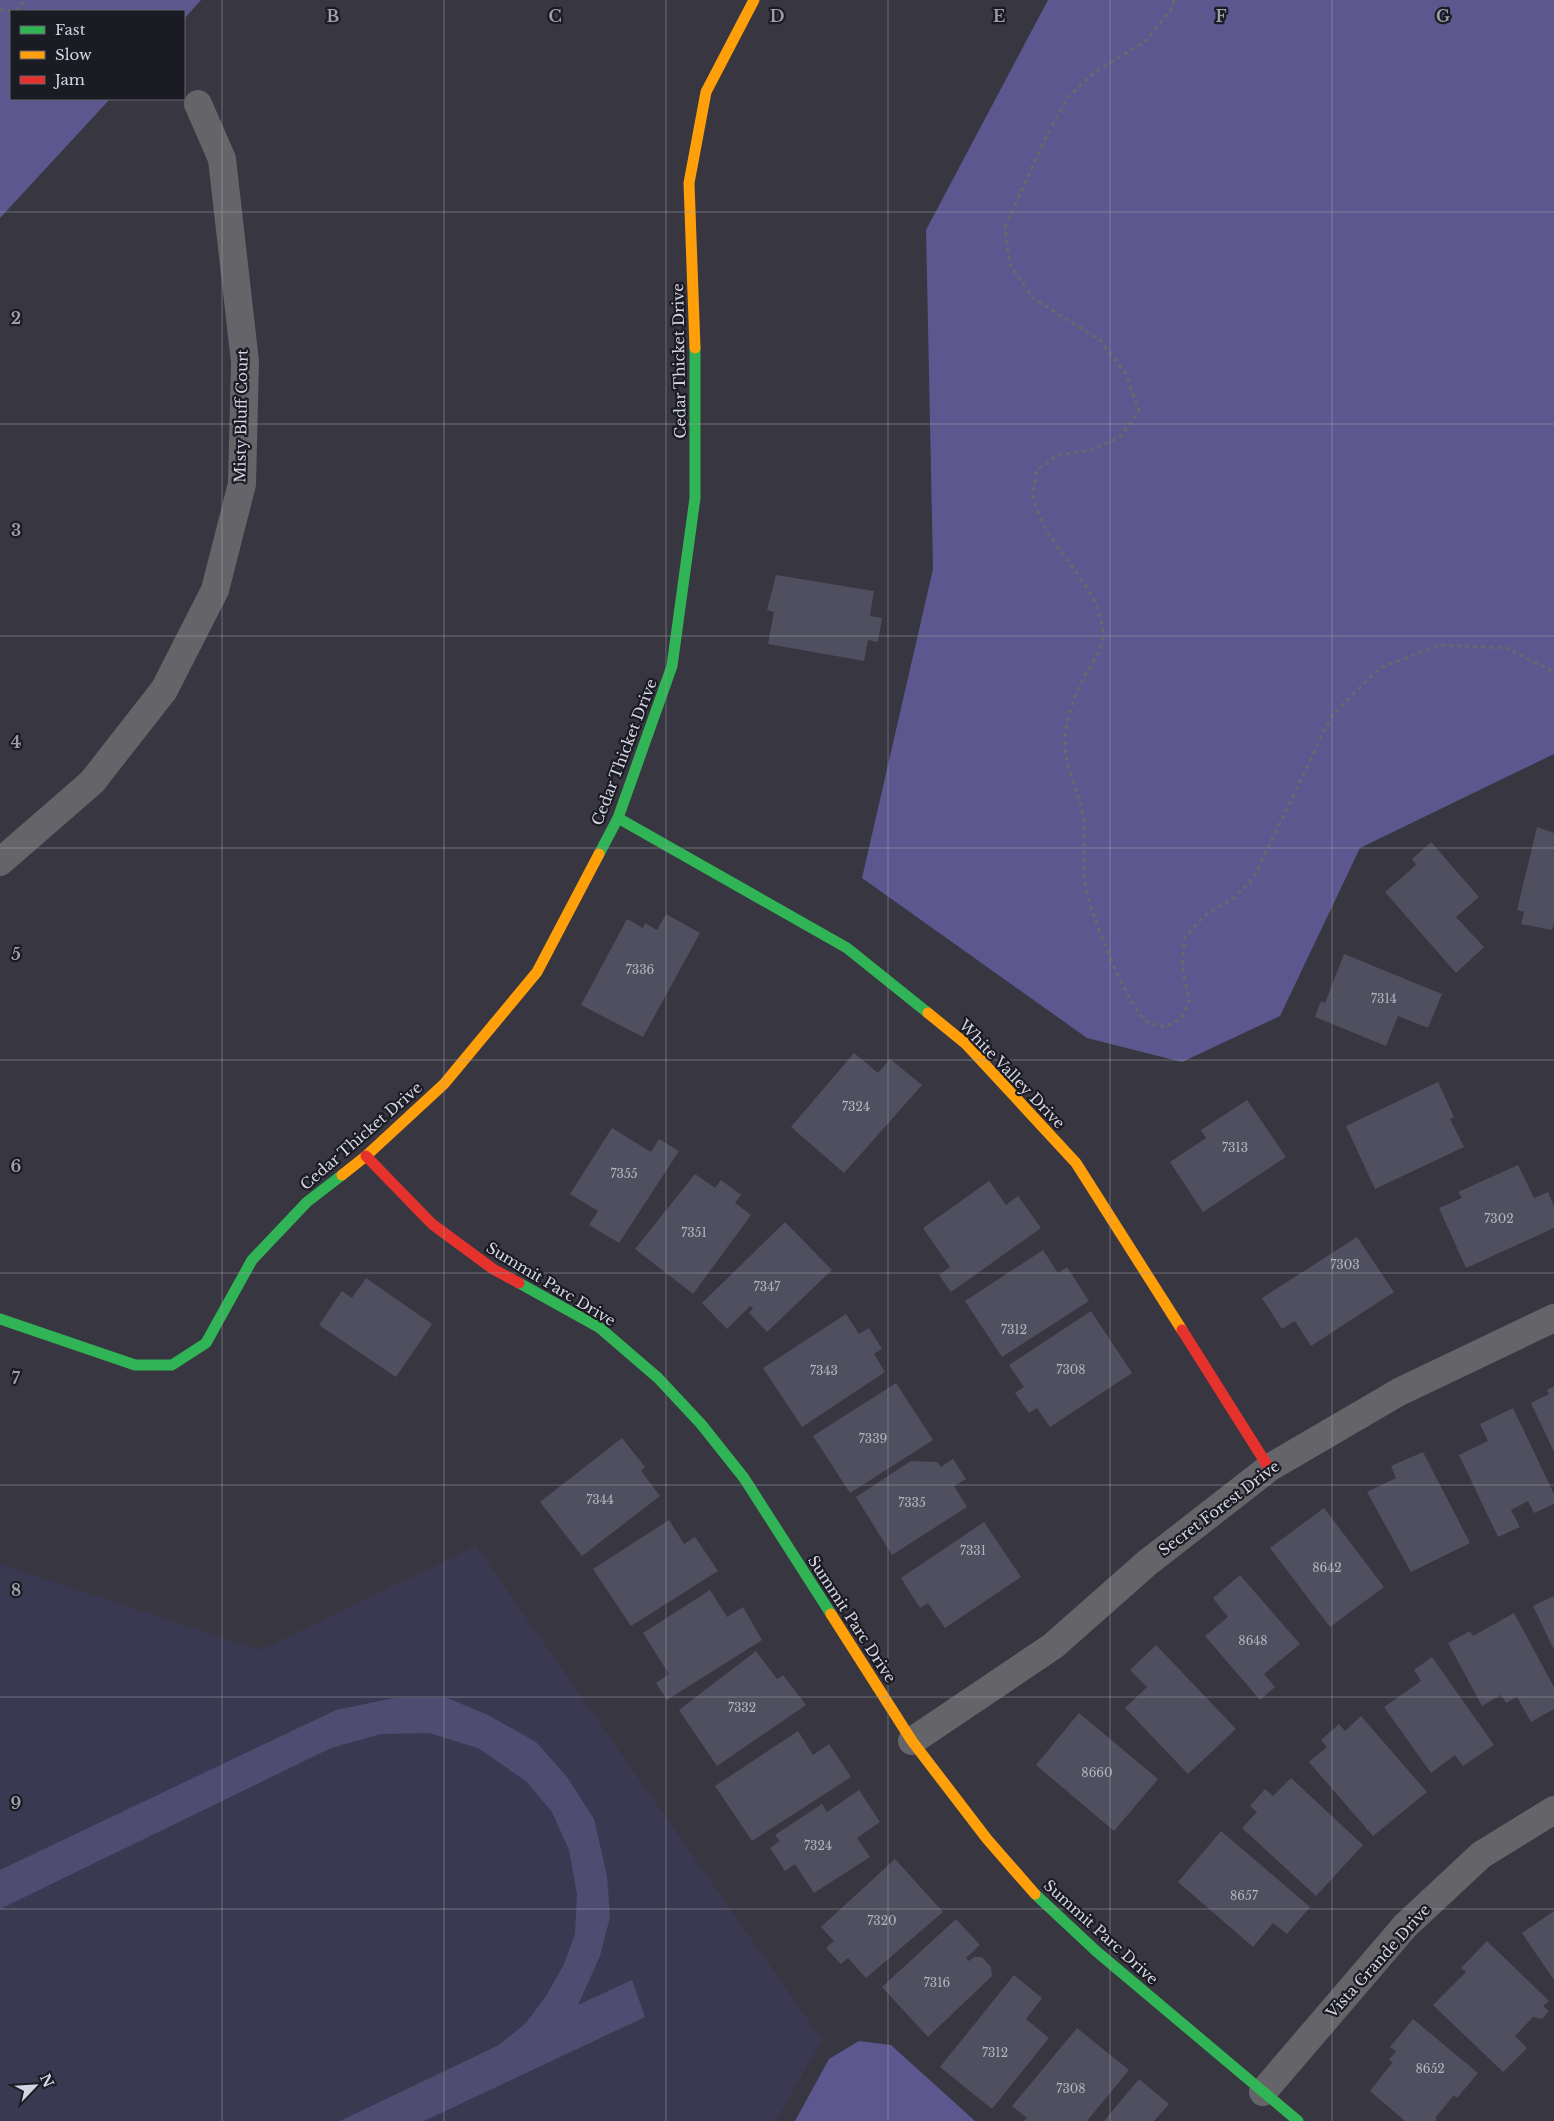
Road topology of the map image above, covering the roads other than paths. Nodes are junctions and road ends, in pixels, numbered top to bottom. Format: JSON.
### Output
{"nodes":[{"id":1,"x":754,"y":0,"type":"edge"},
{"id":2,"x":198,"y":104,"type":"dead end"},
{"id":3,"x":618,"y":818,"type":"junction"},
{"id":4,"x":0,"y":862,"type":"edge"},
{"id":5,"x":366,"y":1156,"type":"junction"},
{"id":6,"x":1554,"y":1318,"type":"edge"},
{"id":7,"x":0,"y":1319,"type":"edge"},
{"id":8,"x":1269,"y":1468,"type":"junction"},
{"id":9,"x":912,"y":1741,"type":"junction"},
{"id":10,"x":1554,"y":1810,"type":"edge"},
{"id":11,"x":1263,"y":2092,"type":"junction"},
{"id":12,"x":1298,"y":2121,"type":"edge"}],
"edges":[{"from":1,"to":3,"type":"street","name":"Cedar Thicket Drive"},
{"from":2,"to":4,"type":"street","name":"Misty Bluff Court"},
{"from":3,"to":5,"type":"street","name":"Cedar Thicket Drive"},
{"from":3,"to":8,"type":"street","name":"White Valley Drive"},
{"from":5,"to":7,"type":"street","name":"Cedar Thicket Drive"},
{"from":5,"to":9,"type":"street","name":"Summit Parc Drive"},
{"from":6,"to":8,"type":"street","name":"Secret Forest Drive"},
{"from":8,"to":9,"type":"street","name":"Secret Forest Drive"},
{"from":9,"to":11,"type":"street","name":"Summit Parc Drive"},
{"from":10,"to":11,"type":"street","name":"Vista Grande Drive"},
{"from":11,"to":12,"type":"street","name":"Summit Parc Drive"}]}
